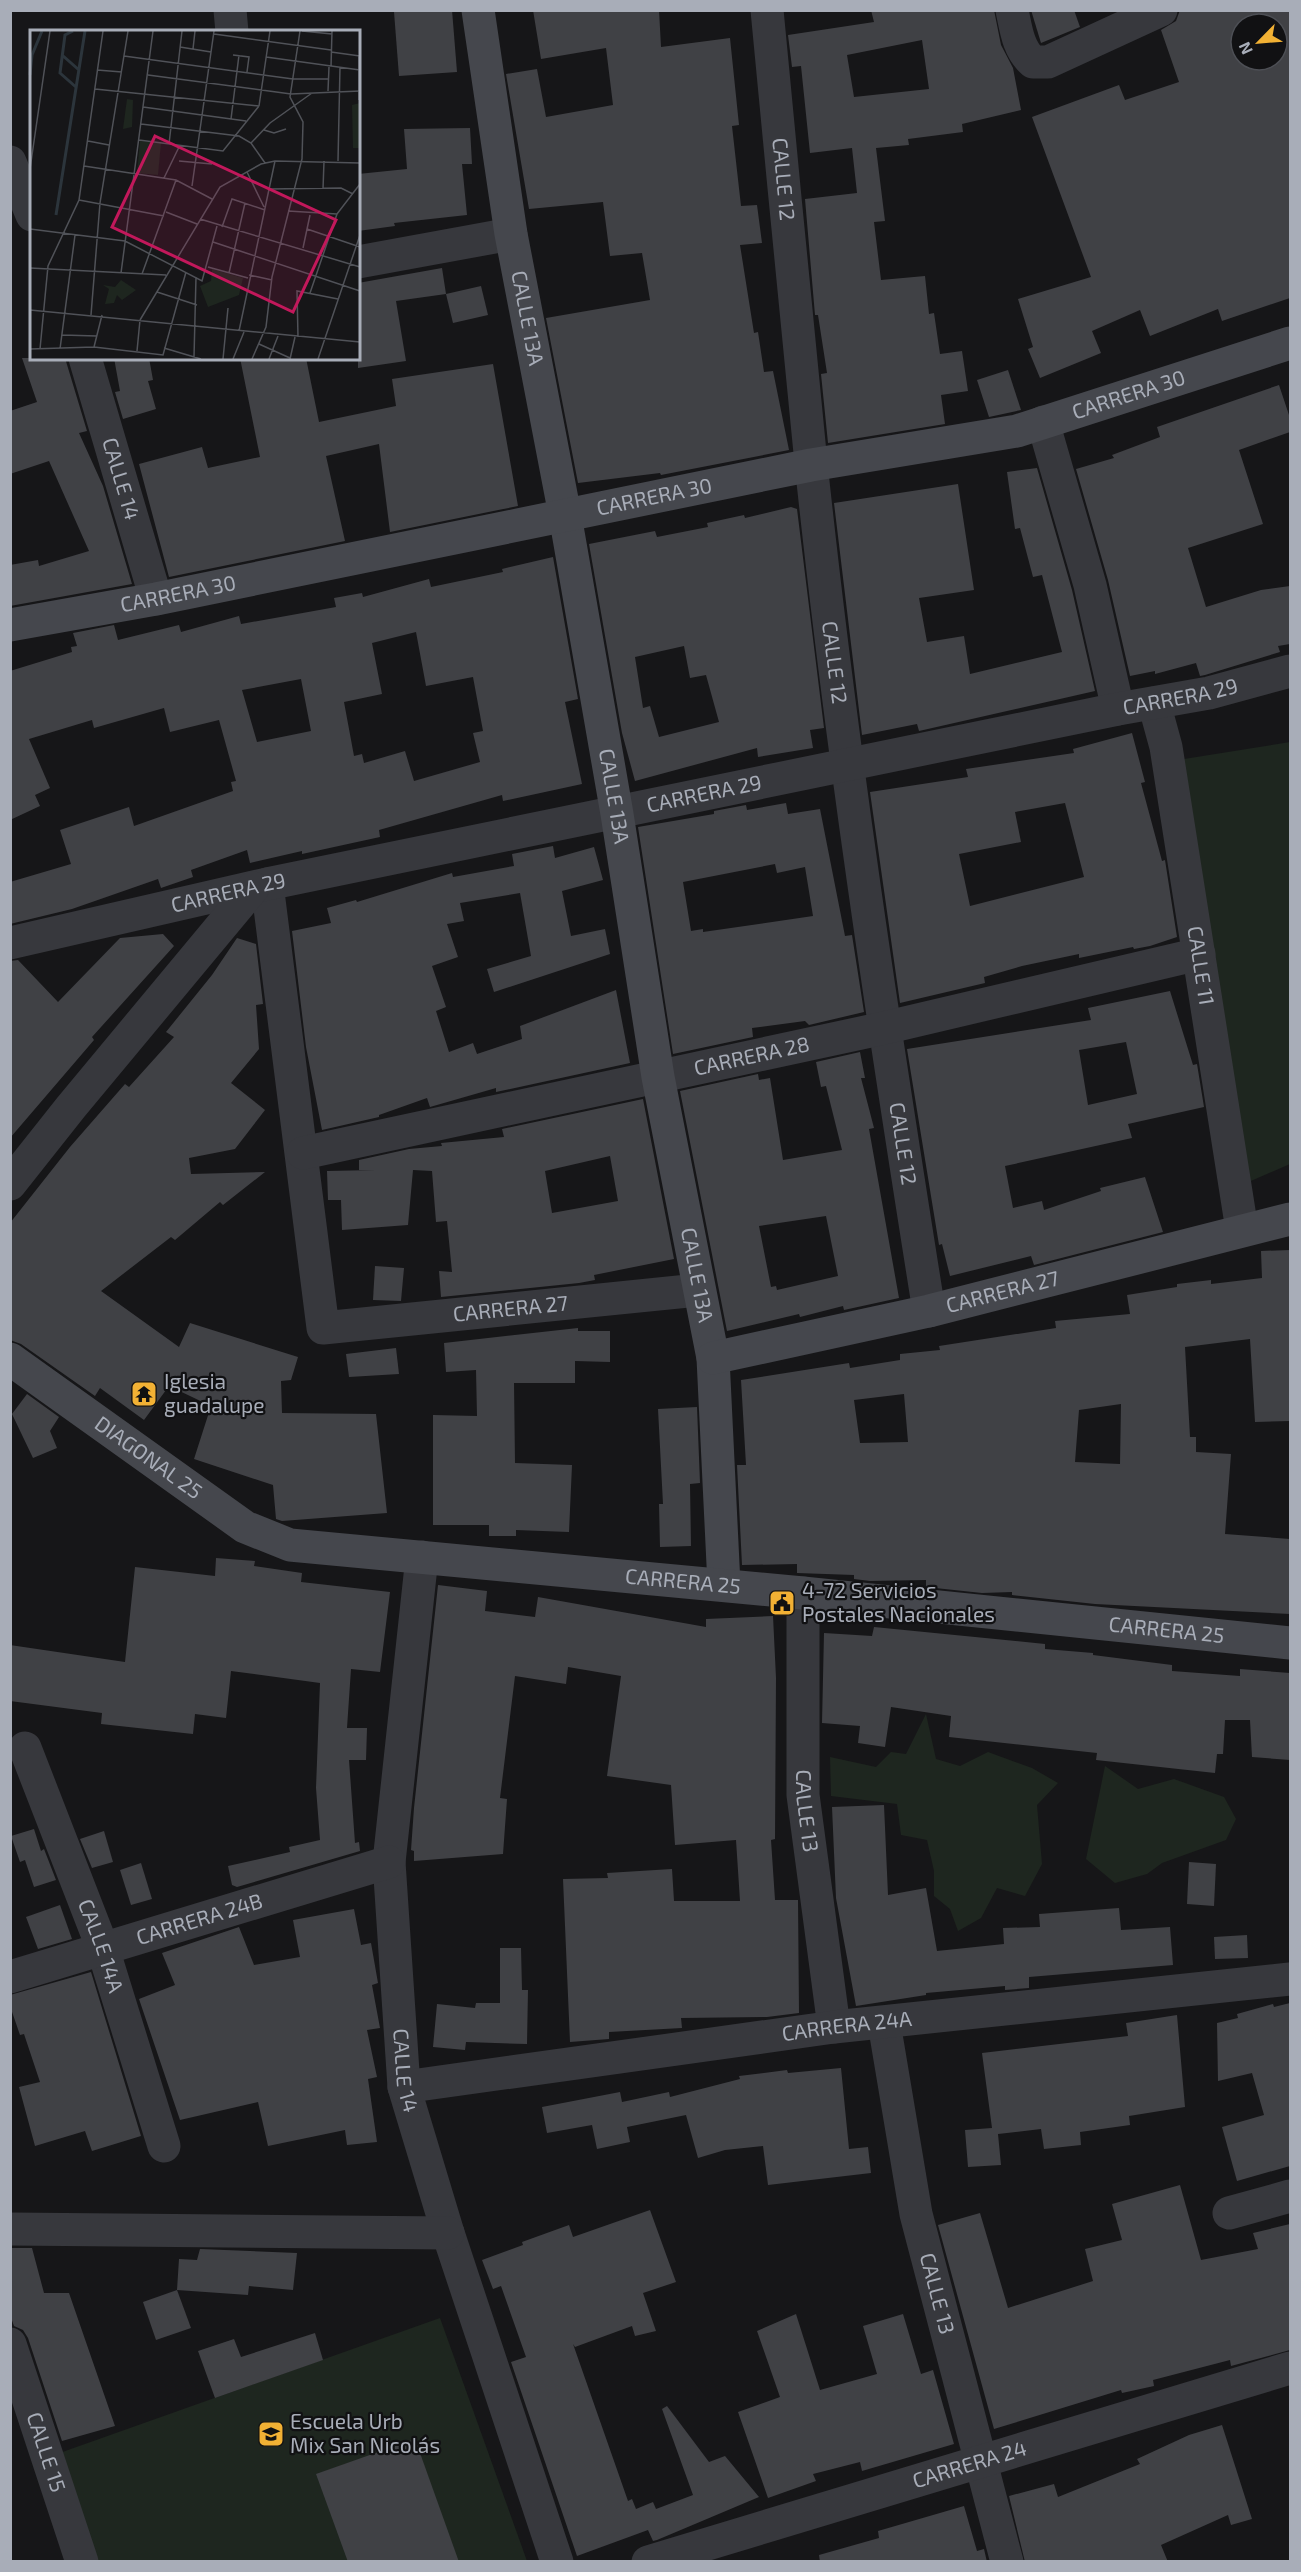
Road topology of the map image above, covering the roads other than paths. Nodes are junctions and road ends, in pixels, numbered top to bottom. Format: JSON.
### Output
{"nodes":[{"id":1,"x":230,"y":10,"type":"edge"},
{"id":2,"x":478,"y":10,"type":"edge"},
{"id":3,"x":767,"y":10,"type":"edge"},
{"id":4,"x":1012,"y":10,"type":"edge"},
{"id":5,"x":1161,"y":10,"type":"edge"},
{"id":6,"x":232,"y":30,"type":"edge"},
{"id":7,"x":10,"y":162,"type":"edge"},
{"id":8,"x":30,"y":210,"type":"edge"},
{"id":9,"x":511,"y":234,"type":"junction"},
{"id":10,"x":360,"y":262,"type":"edge"},
{"id":11,"x":1290,"y":343,"type":"edge"},
{"id":12,"x":86,"y":360,"type":"edge"},
{"id":13,"x":1043,"y":422,"type":"junction"},
{"id":14,"x":811,"y":465,"type":"junction"},
{"id":15,"x":566,"y":515,"type":"junction"},
{"id":16,"x":156,"y":599,"type":"junction"},
{"id":17,"x":10,"y":625,"type":"edge"},
{"id":18,"x":1290,"y":671,"type":"edge"},
{"id":19,"x":1155,"y":703,"type":"junction"},
{"id":20,"x":1118,"y":709,"type":"junction"},
{"id":21,"x":848,"y":765,"type":"junction"},
{"id":22,"x":617,"y":814,"type":"junction"},
{"id":23,"x":260,"y":886,"type":"junction"},
{"id":24,"x":10,"y":943,"type":"edge"},
{"id":25,"x":1199,"y":954,"type":"junction"},
{"id":26,"x":884,"y":1028,"type":"junction"},
{"id":27,"x":658,"y":1077,"type":"junction"},
{"id":28,"x":303,"y":1153,"type":"junction"},
{"id":29,"x":10,"y":1184,"type":"edge"},
{"id":30,"x":1290,"y":1219,"type":"edge"},
{"id":31,"x":1242,"y":1230,"type":"junction"},
{"id":32,"x":698,"y":1290,"type":"junction"},
{"id":33,"x":929,"y":1311,"type":"junction"},
{"id":34,"x":713,"y":1358,"type":"junction"},
{"id":35,"x":10,"y":1359,"type":"edge"},
{"id":36,"x":290,"y":1545,"type":"joint"},
{"id":37,"x":422,"y":1557,"type":"junction"},
{"id":38,"x":724,"y":1586,"type":"junction"},
{"id":39,"x":803,"y":1593,"type":"junction"},
{"id":40,"x":1290,"y":1643,"type":"edge"},
{"id":41,"x":25,"y":1748,"type":"dead end"},
{"id":42,"x":389,"y":1862,"type":"junction"},
{"id":43,"x":103,"y":1949,"type":"junction"},
{"id":44,"x":10,"y":1977,"type":"edge"},
{"id":45,"x":1290,"y":1978,"type":"edge"},
{"id":46,"x":884,"y":2023,"type":"junction"},
{"id":47,"x":834,"y":2027,"type":"junction"},
{"id":48,"x":404,"y":2087,"type":"junction"},
{"id":49,"x":164,"y":2146,"type":"dead end"},
{"id":50,"x":1290,"y":2196,"type":"edge"},
{"id":51,"x":1229,"y":2213,"type":"dead end"},
{"id":52,"x":10,"y":2229,"type":"edge"},
{"id":53,"x":448,"y":2233,"type":"junction"},
{"id":54,"x":13,"y":2357,"type":"edge"},
{"id":55,"x":1290,"y":2368,"type":"edge"},
{"id":56,"x":979,"y":2461,"type":"junction"},
{"id":57,"x":82,"y":2562,"type":"edge"},
{"id":58,"x":557,"y":2562,"type":"edge"},
{"id":59,"x":648,"y":2562,"type":"edge"},
{"id":60,"x":1007,"y":2562,"type":"edge"}],
"edges":[{"from":1,"to":6,"type":"street"},
{"from":2,"to":9,"type":"street","name":"CALLE 13A"},
{"from":3,"to":14,"type":"street","name":"CALLE 12"},
{"from":4,"to":5,"type":"street"},
{"from":7,"to":8,"type":"street"},
{"from":9,"to":10,"type":"street"},
{"from":9,"to":15,"type":"street","name":"CALLE 13A"},
{"from":11,"to":13,"type":"street","name":"CARRERA 30"},
{"from":12,"to":16,"type":"street","name":"CALLE 14"},
{"from":13,"to":14,"type":"street","name":"CARRERA 30"},
{"from":13,"to":20,"type":"street"},
{"from":14,"to":15,"type":"street","name":"CARRERA 30"},
{"from":14,"to":21,"type":"street","name":"CALLE 12"},
{"from":15,"to":16,"type":"street","name":"CARRERA 30"},
{"from":15,"to":22,"type":"street","name":"CALLE 13A"},
{"from":16,"to":17,"type":"street","name":"CARRERA 30"},
{"from":18,"to":19,"type":"street","name":"CARRERA 29"},
{"from":19,"to":20,"type":"street","name":"CARRERA 29"},
{"from":19,"to":25,"type":"street","name":"CALLE 11"},
{"from":20,"to":21,"type":"street","name":"CARRERA 29"},
{"from":21,"to":22,"type":"street","name":"CARRERA 29"},
{"from":21,"to":26,"type":"street","name":"CALLE 12"},
{"from":22,"to":23,"type":"street","name":"CARRERA 29"},
{"from":22,"to":27,"type":"street","name":"CALLE 13A"},
{"from":23,"to":24,"type":"street","name":"CARRERA 29"},
{"from":23,"to":28,"type":"street"},
{"from":23,"to":29,"type":"street"},
{"from":25,"to":26,"type":"street","name":"CARRERA 28"},
{"from":25,"to":31,"type":"street","name":"CALLE 11"},
{"from":26,"to":27,"type":"street","name":"CARRERA 28"},
{"from":26,"to":33,"type":"street","name":"CALLE 12"},
{"from":27,"to":28,"type":"street","name":"CARRERA 28"},
{"from":27,"to":32,"type":"street","name":"CALLE 13A"},
{"from":28,"to":32,"type":"street","name":"CARRERA 27"},
{"from":30,"to":31,"type":"street","name":"CARRERA 27"},
{"from":31,"to":33,"type":"street","name":"CARRERA 27"},
{"from":32,"to":34,"type":"street","name":"CALLE 13A"},
{"from":33,"to":34,"type":"street","name":"CARRERA 27"},
{"from":34,"to":38,"type":"street","name":"CALLE 13A"},
{"from":35,"to":36,"type":"street","name":"DIAGONAL 25"},
{"from":36,"to":37,"type":"street","name":"CARRERA 25"},
{"from":37,"to":38,"type":"street","name":"CARRERA 25"},
{"from":37,"to":42,"type":"street","name":"CALLE 14"},
{"from":38,"to":39,"type":"street","name":"CARRERA 25"},
{"from":39,"to":40,"type":"street","name":"CARRERA 25"},
{"from":39,"to":47,"type":"street","name":"CALLE 13"},
{"from":41,"to":43,"type":"street","name":"CALLE 14A"},
{"from":42,"to":43,"type":"street","name":"CARRERA 24B"},
{"from":42,"to":48,"type":"street","name":"CALLE 14"},
{"from":43,"to":44,"type":"street","name":"CARRERA 24B"},
{"from":43,"to":49,"type":"street","name":"CALLE 14A"},
{"from":45,"to":46,"type":"street","name":"CARRERA 24A"},
{"from":46,"to":47,"type":"street","name":"CARRERA 24A"},
{"from":46,"to":56,"type":"street","name":"CALLE 13"},
{"from":47,"to":48,"type":"street","name":"CARRERA 24A"},
{"from":48,"to":53,"type":"street","name":"CALLE 14"},
{"from":50,"to":51,"type":"street"},
{"from":52,"to":53,"type":"street"},
{"from":53,"to":58,"type":"street","name":"CALLE 14"},
{"from":54,"to":57,"type":"street","name":"CALLE 15"},
{"from":55,"to":56,"type":"street","name":"CARRERA 24"},
{"from":56,"to":59,"type":"street","name":"CARRERA 24"},
{"from":56,"to":60,"type":"street","name":"CALLE 13"}]}
